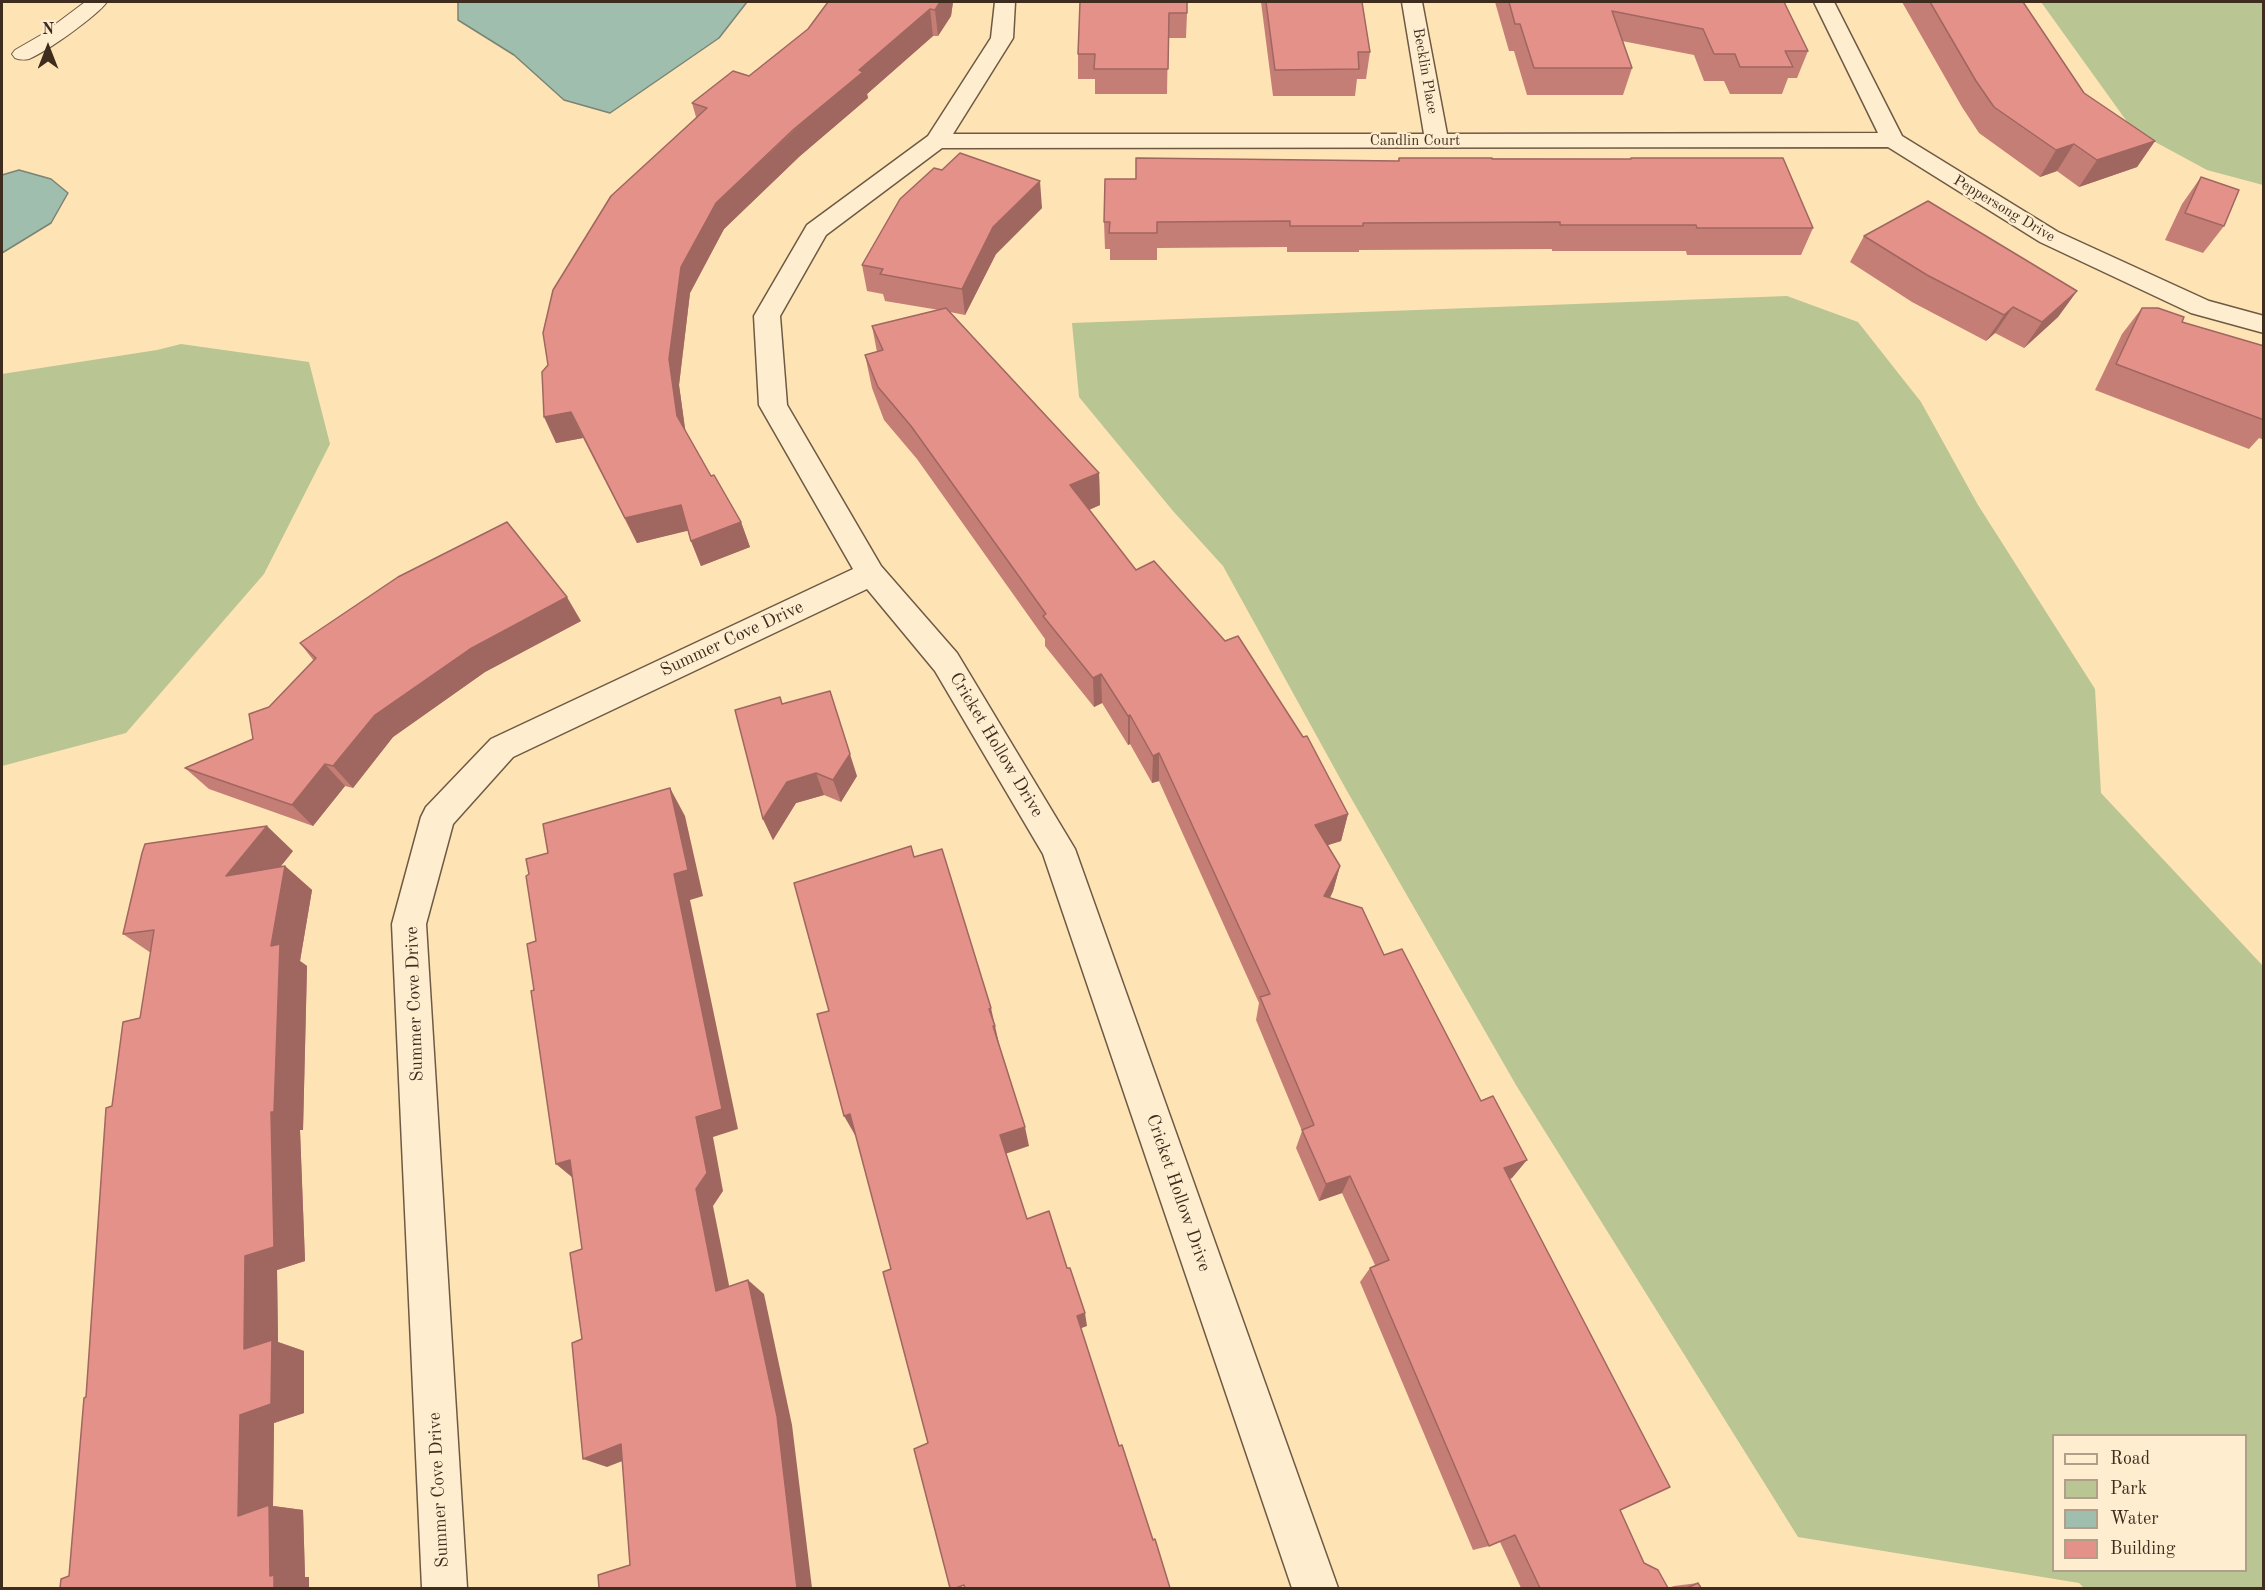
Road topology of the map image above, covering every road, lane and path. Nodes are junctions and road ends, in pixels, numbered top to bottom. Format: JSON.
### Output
{"nodes":[{"id":1,"x":97,"y":2,"type":"edge"},
{"id":2,"x":1005,"y":2,"type":"edge"},
{"id":3,"x":1412,"y":2,"type":"edge"},
{"id":4,"x":1824,"y":2,"type":"edge"},
{"id":5,"x":22,"y":54,"type":"dead end"},
{"id":6,"x":1893,"y":140,"type":"junction"},
{"id":7,"x":937,"y":141,"type":"junction"},
{"id":8,"x":1437,"y":141,"type":"junction"},
{"id":9,"x":2264,"y":325,"type":"edge"},
{"id":10,"x":871,"y":574,"type":"junction"},
{"id":11,"x":444,"y":1588,"type":"edge"},
{"id":12,"x":1315,"y":1588,"type":"edge"}],
"edges":[{"from":1,"to":5,"type":"lane"},
{"from":2,"to":7,"type":"street","name":"Cricket Hollow Drive"},
{"from":3,"to":8,"type":"street","name":"Becklin Place"},
{"from":4,"to":6,"type":"street"},
{"from":6,"to":8,"type":"street","name":"Candlin Court"},
{"from":6,"to":9,"type":"street","name":"Peppersong Drive"},
{"from":7,"to":8,"type":"street","name":"Candlin Court"},
{"from":7,"to":10,"type":"street","name":"Cricket Hollow Drive"},
{"from":10,"to":11,"type":"street","name":"Summer Cove Drive"},
{"from":10,"to":12,"type":"street","name":"Cricket Hollow Drive"}]}
